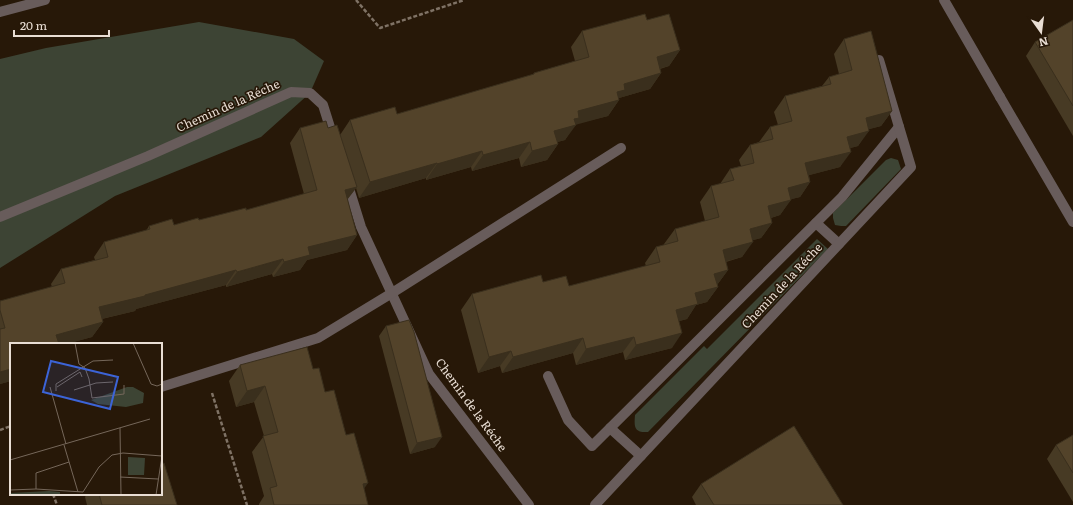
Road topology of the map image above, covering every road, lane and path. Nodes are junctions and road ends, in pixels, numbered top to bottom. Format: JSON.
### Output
{"nodes":[{"id":1,"x":45,"y":0,"type":"edge"},
{"id":2,"x":356,"y":0,"type":"edge"},
{"id":3,"x":464,"y":0,"type":"edge"},
{"id":4,"x":944,"y":0,"type":"edge"},
{"id":5,"x":0,"y":12,"type":"edge"},
{"id":6,"x":880,"y":60,"type":"edge"},
{"id":7,"x":899,"y":126,"type":"junction"},
{"id":8,"x":337,"y":148,"type":"edge"},
{"id":9,"x":621,"y":148,"type":"dead end"},
{"id":10,"x":344,"y":170,"type":"edge"},
{"id":11,"x":0,"y":217,"type":"edge"},
{"id":12,"x":1073,"y":222,"type":"edge"},
{"id":13,"x":816,"y":223,"type":"junction"},
{"id":14,"x":839,"y":244,"type":"junction"},
{"id":15,"x":392,"y":293,"type":"junction"},
{"id":16,"x":206,"y":373,"type":"junction"},
{"id":17,"x":548,"y":376,"type":"dead end"},
{"id":18,"x":162,"y":387,"type":"edge"},
{"id":19,"x":10,"y":426,"type":"edge"},
{"id":20,"x":610,"y":428,"type":"junction"},
{"id":21,"x":0,"y":430,"type":"edge"},
{"id":22,"x":641,"y":456,"type":"junction"},
{"id":23,"x":53,"y":495,"type":"edge"},
{"id":24,"x":57,"y":505,"type":"edge"},
{"id":25,"x":247,"y":505,"type":"edge"},
{"id":26,"x":530,"y":505,"type":"edge"},
{"id":27,"x":595,"y":505,"type":"edge"}],
"edges":[{"from":1,"to":5,"type":"street"},
{"from":2,"to":3,"type":"path"},
{"from":4,"to":12,"type":"street"},
{"from":6,"to":7,"type":"street","name":"Chemin de la Réche"},
{"from":7,"to":13,"type":"street"},
{"from":7,"to":14,"type":"street","name":"Chemin de la Réche"},
{"from":8,"to":11,"type":"street","name":"Chemin de la Réche"},
{"from":9,"to":15,"type":"street"},
{"from":10,"to":15,"type":"street","name":"Chemin de la Réche"},
{"from":13,"to":14,"type":"street"},
{"from":13,"to":20,"type":"street"},
{"from":14,"to":22,"type":"street","name":"Chemin de la Réche"},
{"from":15,"to":16,"type":"street"},
{"from":15,"to":26,"type":"street","name":"Chemin de la Réche"},
{"from":16,"to":18,"type":"street"},
{"from":16,"to":25,"type":"path"},
{"from":17,"to":20,"type":"street"},
{"from":19,"to":21,"type":"path"},
{"from":20,"to":22,"type":"street"},
{"from":22,"to":27,"type":"street","name":"Chemin de la Réche"},
{"from":23,"to":24,"type":"path"}]}
